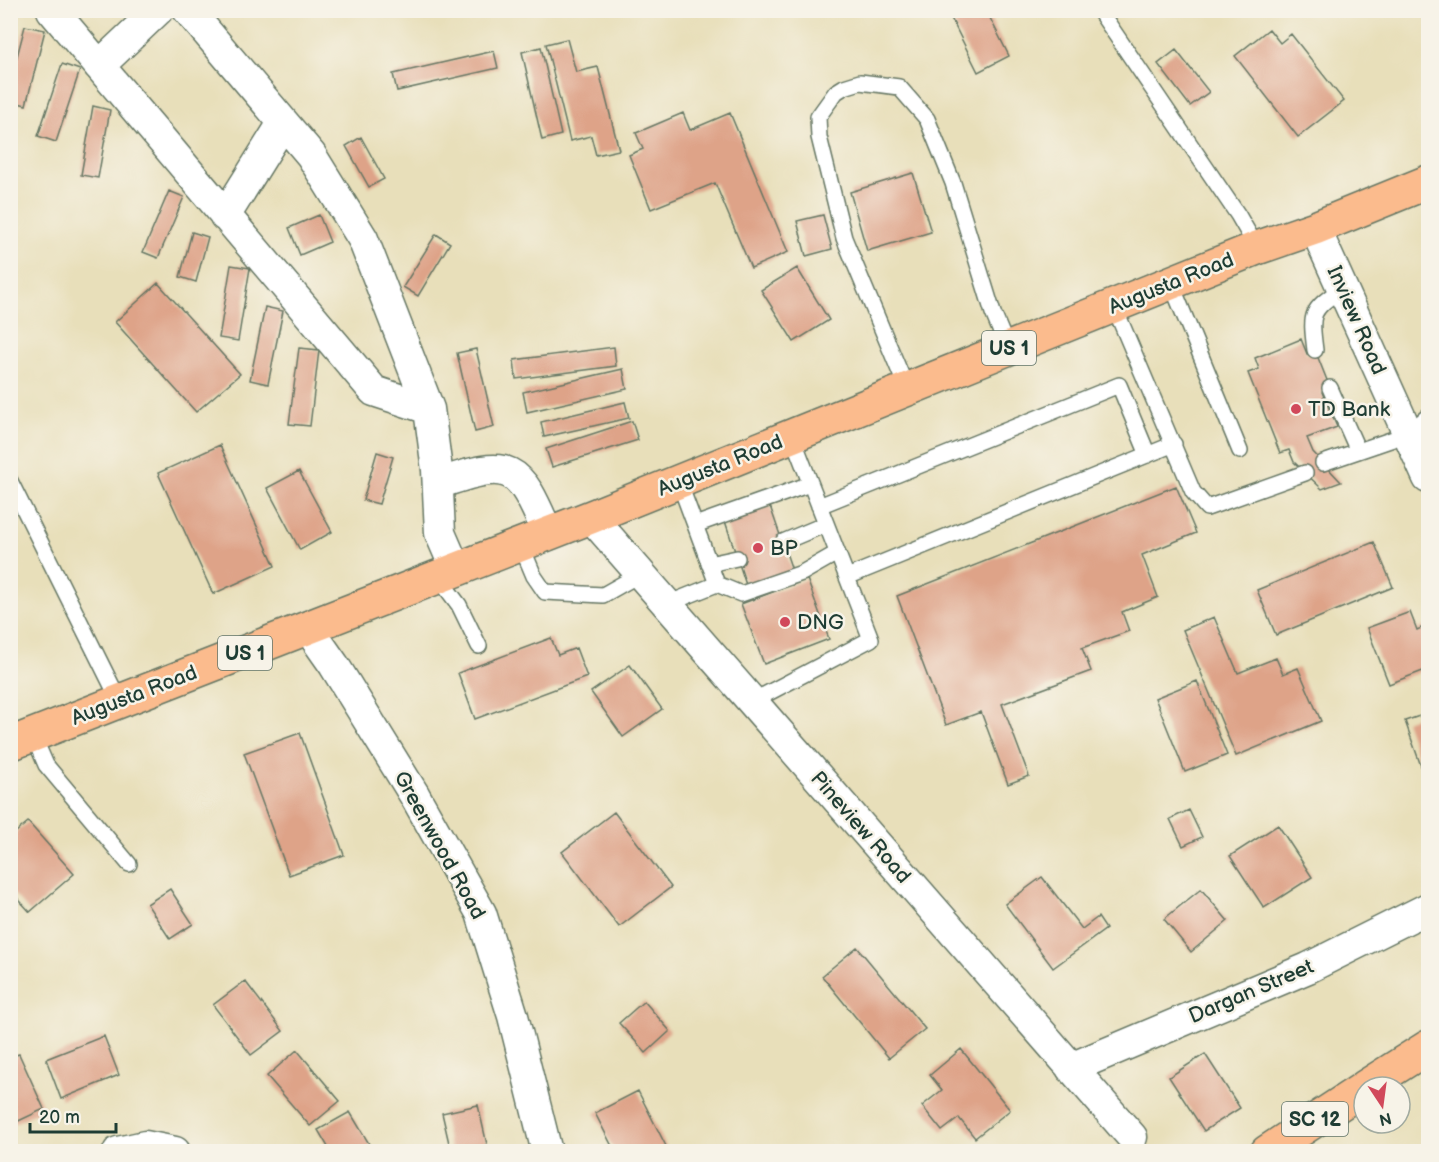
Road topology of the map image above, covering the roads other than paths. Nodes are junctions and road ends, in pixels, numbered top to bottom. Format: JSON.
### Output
{"nodes":[{"id":1,"x":52,"y":10,"type":"edge"},
{"id":2,"x":158,"y":10,"type":"edge"},
{"id":3,"x":188,"y":10,"type":"edge"},
{"id":4,"x":1099,"y":10,"type":"edge"},
{"id":5,"x":99,"y":66,"type":"junction"},
{"id":6,"x":283,"y":123,"type":"junction"},
{"id":7,"x":1428,"y":182,"type":"edge"},
{"id":8,"x":225,"y":216,"type":"junction"},
{"id":9,"x":1315,"y":228,"type":"junction"},
{"id":10,"x":1257,"y":248,"type":"junction"},
{"id":11,"x":1171,"y":283,"type":"junction"},
{"id":12,"x":1342,"y":288,"type":"junction"},
{"id":13,"x":1114,"y":306,"type":"junction"},
{"id":14,"x":1008,"y":349,"type":"junction"},
{"id":15,"x":1315,"y":350,"type":"dead end"},
{"id":16,"x":1330,"y":388,"type":"dead end"},
{"id":17,"x":907,"y":389,"type":"junction"},
{"id":18,"x":429,"y":410,"type":"junction"},
{"id":19,"x":1418,"y":425,"type":"edge"},
{"id":20,"x":792,"y":436,"type":"junction"},
{"id":21,"x":1174,"y":444,"type":"junction"},
{"id":22,"x":1240,"y":451,"type":"dead end"},
{"id":23,"x":1358,"y":451,"type":"junction"},
{"id":24,"x":1148,"y":454,"type":"junction"},
{"id":25,"x":1323,"y":463,"type":"dead end"},
{"id":26,"x":1305,"y":473,"type":"dead end"},
{"id":27,"x":1428,"y":478,"type":"edge"},
{"id":28,"x":10,"y":481,"type":"edge"},
{"id":29,"x":679,"y":482,"type":"junction"},
{"id":30,"x":438,"y":483,"type":"junction"},
{"id":31,"x":810,"y":484,"type":"junction"},
{"id":32,"x":819,"y":506,"type":"junction"},
{"id":33,"x":591,"y":517,"type":"junction"},
{"id":34,"x":826,"y":524,"type":"junction"},
{"id":35,"x":695,"y":525,"type":"junction"},
{"id":36,"x":534,"y":540,"type":"junction"},
{"id":37,"x":783,"y":542,"type":"dead end"},
{"id":38,"x":837,"y":553,"type":"junction"},
{"id":39,"x":737,"y":558,"type":"dead end"},
{"id":40,"x":709,"y":564,"type":"junction"},
{"id":41,"x":447,"y":574,"type":"junction"},
{"id":42,"x":640,"y":574,"type":"junction"},
{"id":43,"x":847,"y":577,"type":"junction"},
{"id":44,"x":717,"y":584,"type":"junction"},
{"id":45,"x":667,"y":604,"type":"junction"},
{"id":46,"x":308,"y":628,"type":"junction"},
{"id":47,"x":479,"y":646,"type":"dead end"},
{"id":48,"x":119,"y":700,"type":"junction"},
{"id":49,"x":752,"y":702,"type":"junction"},
{"id":50,"x":22,"y":739,"type":"edge"},
{"id":51,"x":129,"y":864,"type":"dead end"},
{"id":52,"x":1428,"y":908,"type":"edge"},
{"id":53,"x":1428,"y":1047,"type":"edge"},
{"id":54,"x":1071,"y":1068,"type":"junction"},
{"id":55,"x":1384,"y":1075,"type":"edge"},
{"id":56,"x":1352,"y":1096,"type":"edge"},
{"id":57,"x":1132,"y":1137,"type":"dead end"},
{"id":58,"x":118,"y":1152,"type":"edge"},
{"id":59,"x":175,"y":1152,"type":"edge"},
{"id":60,"x":547,"y":1152,"type":"edge"},
{"id":61,"x":1267,"y":1152,"type":"edge"}],
"edges":[{"from":1,"to":5,"type":"street"},
{"from":2,"to":5,"type":"street"},
{"from":3,"to":6,"type":"street"},
{"from":4,"to":10,"type":"lane"},
{"from":5,"to":8,"type":"street"},
{"from":6,"to":8,"type":"street"},
{"from":6,"to":18,"type":"street"},
{"from":7,"to":9,"type":"main road","name":"Augusta Road","number":"US 1"},
{"from":8,"to":18,"type":"street"},
{"from":9,"to":10,"type":"main road","name":"Augusta Road","number":"US 1"},
{"from":9,"to":12,"type":"street","name":"Inview Road"},
{"from":10,"to":11,"type":"main road","name":"Augusta Road","number":"US 1"},
{"from":11,"to":13,"type":"main road","name":"Augusta Road","number":"US 1"},
{"from":11,"to":22,"type":"lane"},
{"from":12,"to":15,"type":"lane"},
{"from":12,"to":19,"type":"street","name":"Inview Road"},
{"from":13,"to":14,"type":"main road","name":"Augusta Road","number":"US 1"},
{"from":13,"to":21,"type":"lane"},
{"from":14,"to":17,"type":"main road","name":"Augusta Road","number":"US 1"},
{"from":14,"to":17,"type":"lane"},
{"from":16,"to":23,"type":"lane"},
{"from":17,"to":20,"type":"main road","name":"Augusta Road","number":"US 1"},
{"from":18,"to":30,"type":"street"},
{"from":19,"to":23,"type":"lane"},
{"from":19,"to":27,"type":"street","name":"Inview Road"},
{"from":20,"to":29,"type":"main road","name":"Augusta Road","number":"US 1"},
{"from":20,"to":31,"type":"lane"},
{"from":21,"to":24,"type":"lane"},
{"from":21,"to":26,"type":"lane"},
{"from":23,"to":25,"type":"lane"},
{"from":24,"to":32,"type":"lane"},
{"from":24,"to":43,"type":"lane"},
{"from":28,"to":48,"type":"lane"},
{"from":29,"to":33,"type":"main road","name":"Augusta Road","number":"US 1"},
{"from":29,"to":35,"type":"lane"},
{"from":30,"to":36,"type":"street"},
{"from":30,"to":41,"type":"street"},
{"from":31,"to":32,"type":"lane"},
{"from":31,"to":35,"type":"lane"},
{"from":32,"to":34,"type":"lane"},
{"from":33,"to":36,"type":"main road","name":"Augusta Road","number":"US 1"},
{"from":33,"to":42,"type":"street","name":"Pineview Road"},
{"from":34,"to":37,"type":"lane"},
{"from":34,"to":38,"type":"lane"},
{"from":35,"to":40,"type":"lane"},
{"from":36,"to":41,"type":"main road","name":"Augusta Road","number":"US 1"},
{"from":36,"to":42,"type":"lane"},
{"from":38,"to":43,"type":"lane"},
{"from":38,"to":44,"type":"lane"},
{"from":39,"to":40,"type":"lane"},
{"from":40,"to":44,"type":"lane"},
{"from":41,"to":46,"type":"main road","name":"Augusta Road","number":"US 1"},
{"from":41,"to":47,"type":"lane"},
{"from":42,"to":45,"type":"street","name":"Pineview Road"},
{"from":43,"to":49,"type":"lane"},
{"from":44,"to":45,"type":"lane"},
{"from":45,"to":49,"type":"street","name":"Pineview Road"},
{"from":46,"to":48,"type":"main road","name":"Augusta Road","number":"US 1"},
{"from":46,"to":60,"type":"street","name":"Greenwood Road"},
{"from":48,"to":50,"type":"main road","name":"Augusta Road","number":"US 1"},
{"from":49,"to":54,"type":"street","name":"Pineview Road"},
{"from":50,"to":51,"type":"lane"},
{"from":52,"to":54,"type":"street","name":"Dargan Street"},
{"from":53,"to":55,"type":"main road","number":"SC 12"},
{"from":54,"to":57,"type":"street","name":"Pineview Road"},
{"from":56,"to":61,"type":"main road","number":"SC 12"},
{"from":58,"to":59,"type":"street"}]}
